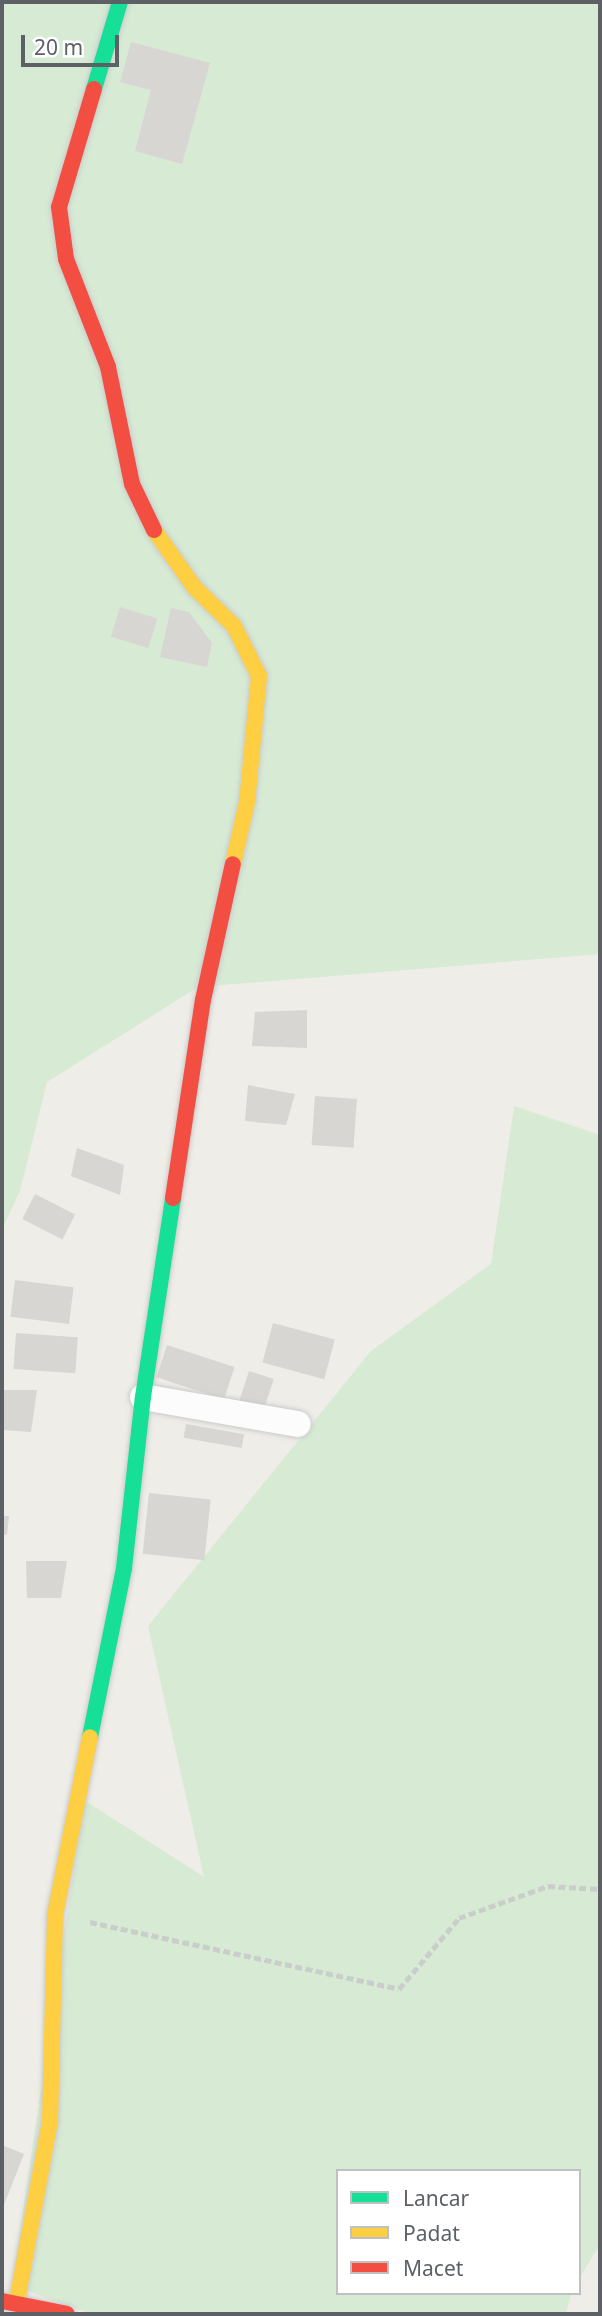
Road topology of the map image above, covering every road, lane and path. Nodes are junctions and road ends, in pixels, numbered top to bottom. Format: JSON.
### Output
{"nodes":[{"id":1,"x":120,"y":2,"type":"edge"},
{"id":2,"x":143,"y":1396,"type":"junction"},
{"id":3,"x":298,"y":1424,"type":"dead end"},
{"id":4,"x":600,"y":1889,"type":"edge"},
{"id":5,"x":55,"y":1914,"type":"junction"},
{"id":6,"x":9,"y":2301,"type":"edge"},
{"id":7,"x":67,"y":2314,"type":"edge"}],
"edges":[{"from":1,"to":2,"type":"street"},
{"from":2,"to":3,"type":"street"},
{"from":2,"to":5,"type":"street"},
{"from":4,"to":5,"type":"path"},
{"from":5,"to":6,"type":"street"},
{"from":6,"to":7,"type":"street"}]}
